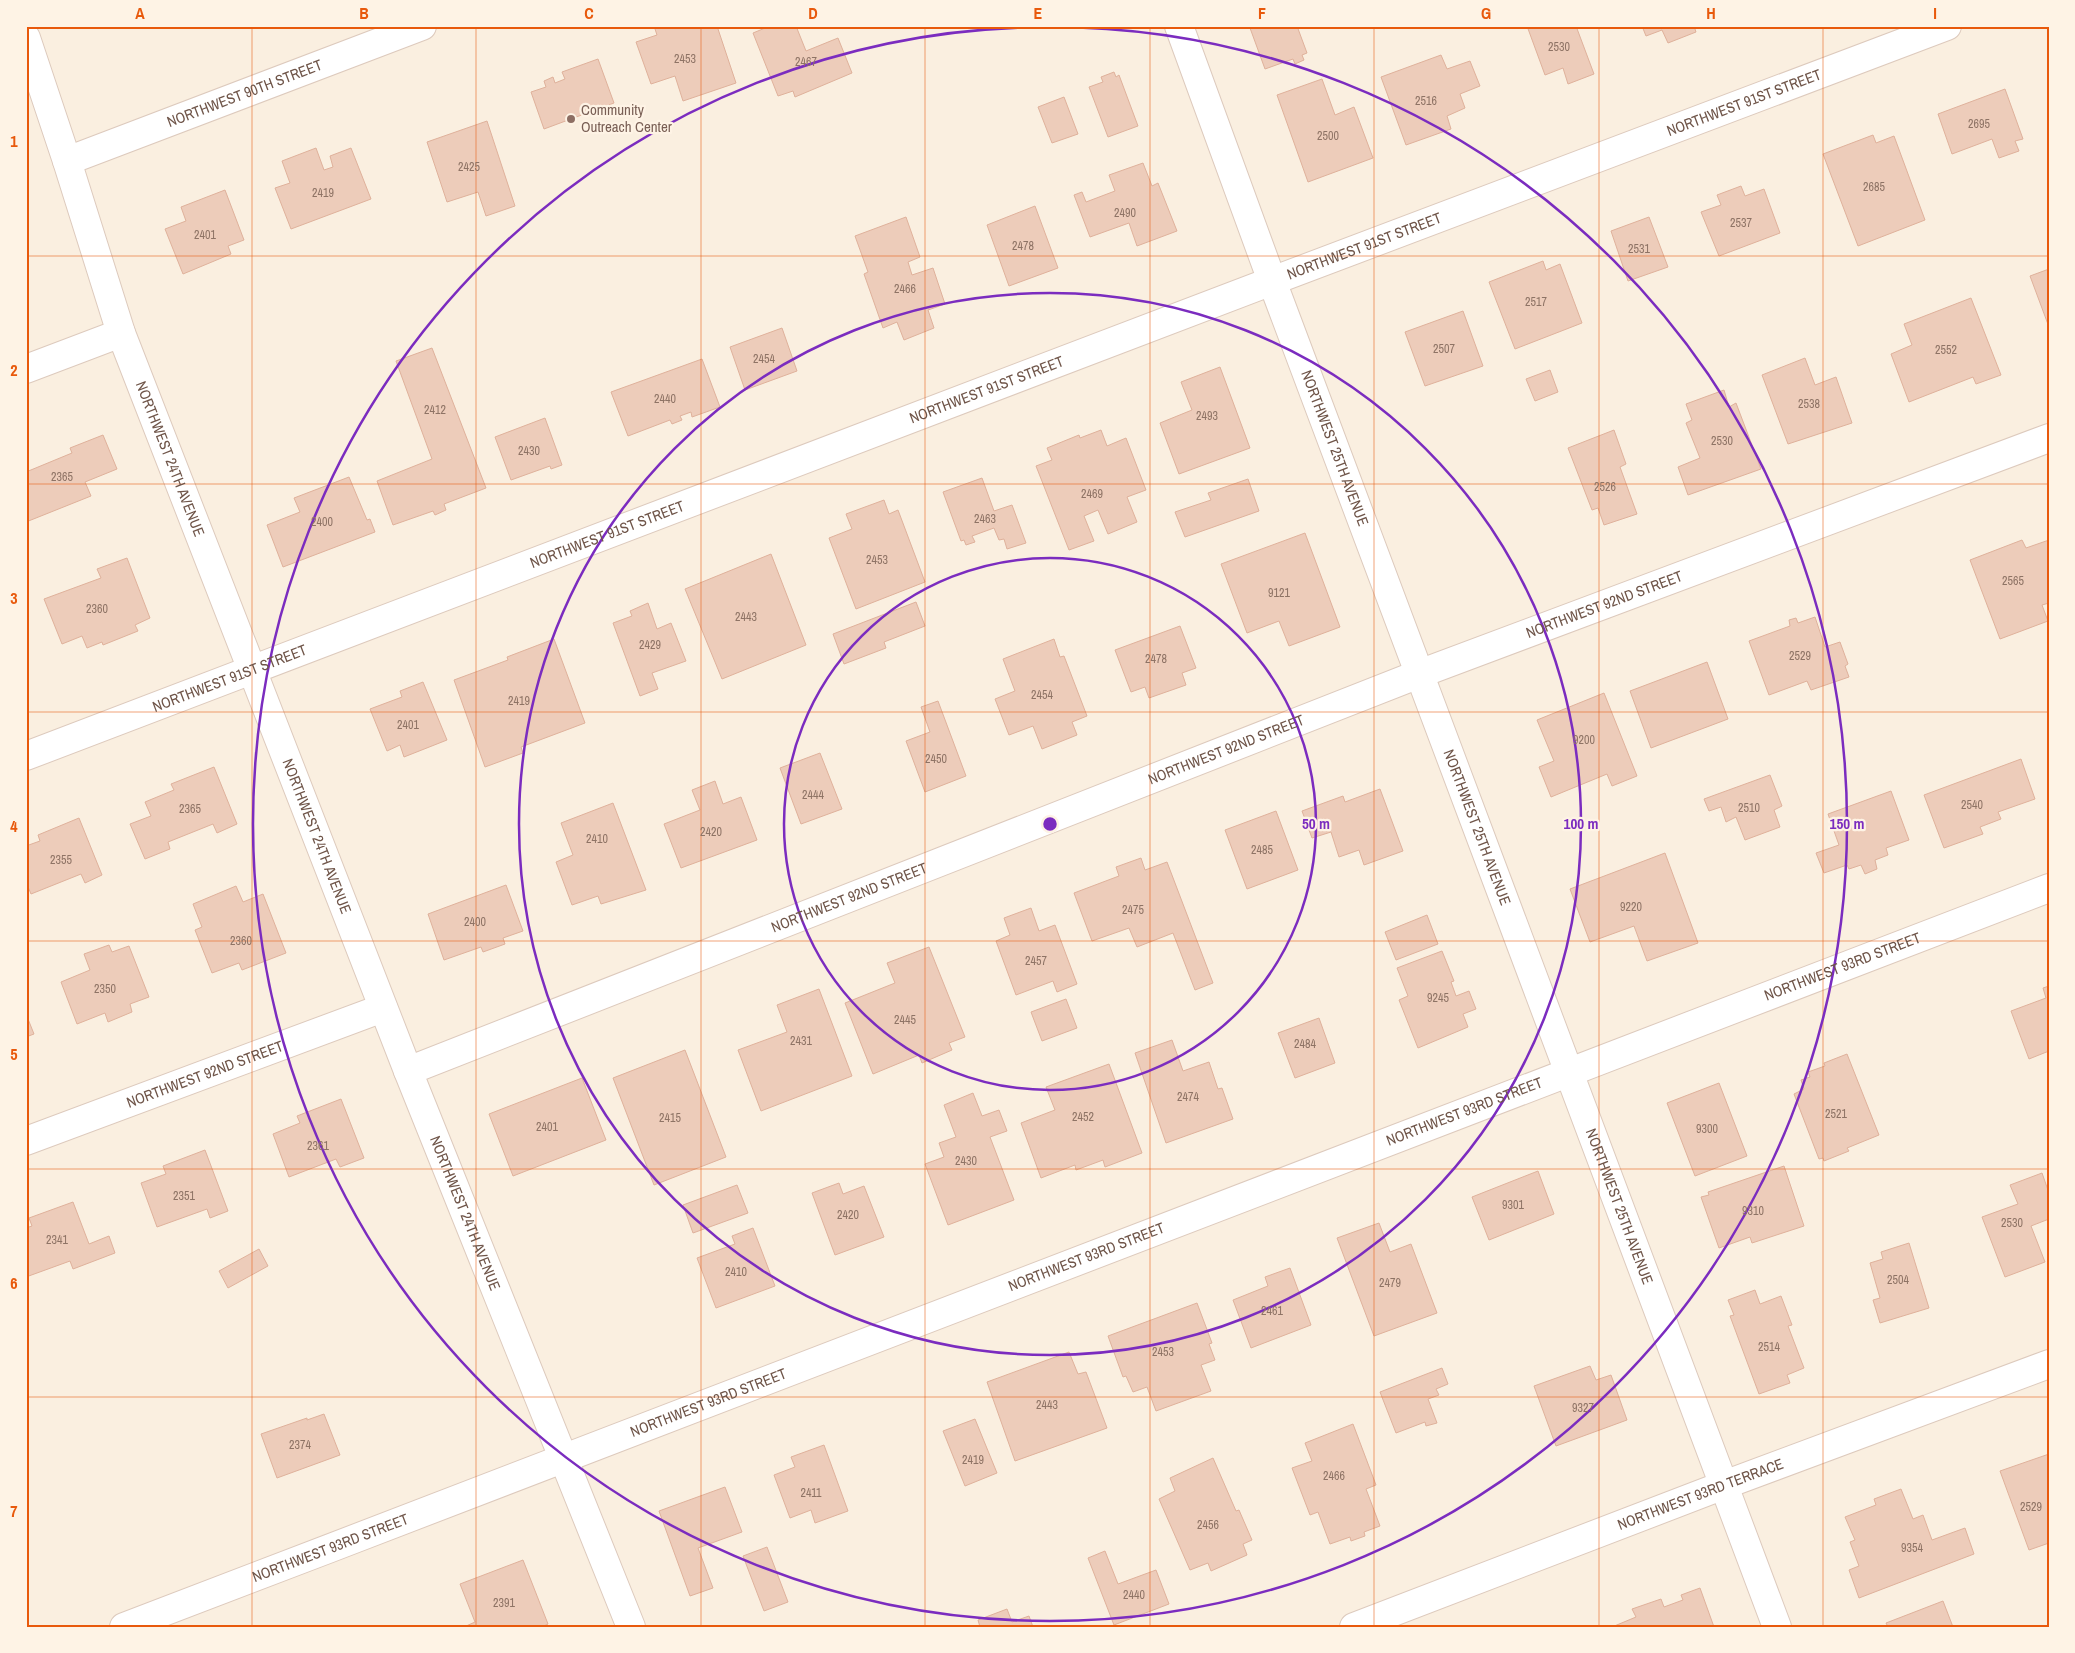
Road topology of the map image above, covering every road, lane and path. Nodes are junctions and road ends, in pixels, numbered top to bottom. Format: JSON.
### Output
{"nodes":[{"id":1,"x":422,"y":26,"type":"edge"},
{"id":2,"x":1179,"y":26,"type":"edge"},
{"id":3,"x":1947,"y":26,"type":"edge"},
{"id":4,"x":26,"y":38,"type":"edge"},
{"id":5,"x":68,"y":160,"type":"junction"},
{"id":6,"x":1272,"y":281,"type":"junction"},
{"id":7,"x":121,"y":333,"type":"junction"},
{"id":8,"x":26,"y":369,"type":"edge"},
{"id":9,"x":2049,"y":438,"type":"edge"},
{"id":10,"x":253,"y":671,"type":"junction"},
{"id":11,"x":1419,"y":674,"type":"junction"},
{"id":12,"x":26,"y":756,"type":"edge"},
{"id":13,"x":2049,"y":888,"type":"edge"},
{"id":14,"x":383,"y":1008,"type":"junction"},
{"id":15,"x":1568,"y":1070,"type":"junction"},
{"id":16,"x":408,"y":1071,"type":"junction"},
{"id":17,"x":26,"y":1141,"type":"edge"},
{"id":18,"x":2049,"y":1364,"type":"edge"},
{"id":19,"x":564,"y":1460,"type":"junction"},
{"id":20,"x":1724,"y":1485,"type":"junction"},
{"id":21,"x":124,"y":1627,"type":"edge"},
{"id":22,"x":631,"y":1627,"type":"edge"},
{"id":23,"x":1354,"y":1627,"type":"edge"},
{"id":24,"x":1777,"y":1627,"type":"edge"}],
"edges":[{"from":1,"to":5,"type":"street","name":"NORTHWEST 90TH STREET"},
{"from":2,"to":6,"type":"street","name":"NORTHWEST 25TH AVENUE"},
{"from":3,"to":6,"type":"street","name":"NORTHWEST 91ST STREET"},
{"from":4,"to":5,"type":"street","name":"NORTHWEST 24TH AVENUE"},
{"from":5,"to":7,"type":"street","name":"NORTHWEST 24TH AVENUE"},
{"from":6,"to":10,"type":"street","name":"NORTHWEST 91ST STREET"},
{"from":6,"to":11,"type":"street","name":"NORTHWEST 25TH AVENUE"},
{"from":7,"to":8,"type":"street"},
{"from":7,"to":10,"type":"street","name":"NORTHWEST 24TH AVENUE"},
{"from":9,"to":11,"type":"street","name":"NORTHWEST 92ND STREET"},
{"from":10,"to":12,"type":"street","name":"NORTHWEST 91ST STREET"},
{"from":10,"to":14,"type":"street","name":"NORTHWEST 24TH AVENUE"},
{"from":11,"to":15,"type":"street","name":"NORTHWEST 25TH AVENUE"},
{"from":11,"to":16,"type":"street","name":"NORTHWEST 92ND STREET"},
{"from":13,"to":15,"type":"street","name":"NORTHWEST 93RD STREET"},
{"from":14,"to":16,"type":"street","name":"NORTHWEST 24TH AVENUE"},
{"from":14,"to":17,"type":"street","name":"NORTHWEST 92ND STREET"},
{"from":15,"to":19,"type":"street","name":"NORTHWEST 93RD STREET"},
{"from":15,"to":20,"type":"street","name":"NORTHWEST 25TH AVENUE"},
{"from":16,"to":19,"type":"street","name":"NORTHWEST 24TH AVENUE"},
{"from":18,"to":20,"type":"street","name":"NORTHWEST 93RD TERRACE"},
{"from":19,"to":21,"type":"street","name":"NORTHWEST 93RD STREET"},
{"from":19,"to":22,"type":"street","name":"NORTHWEST 24TH AVENUE"},
{"from":20,"to":23,"type":"street","name":"NORTHWEST 93RD TERRACE"},
{"from":20,"to":24,"type":"street","name":"NORTHWEST 25TH AVENUE"}]}
